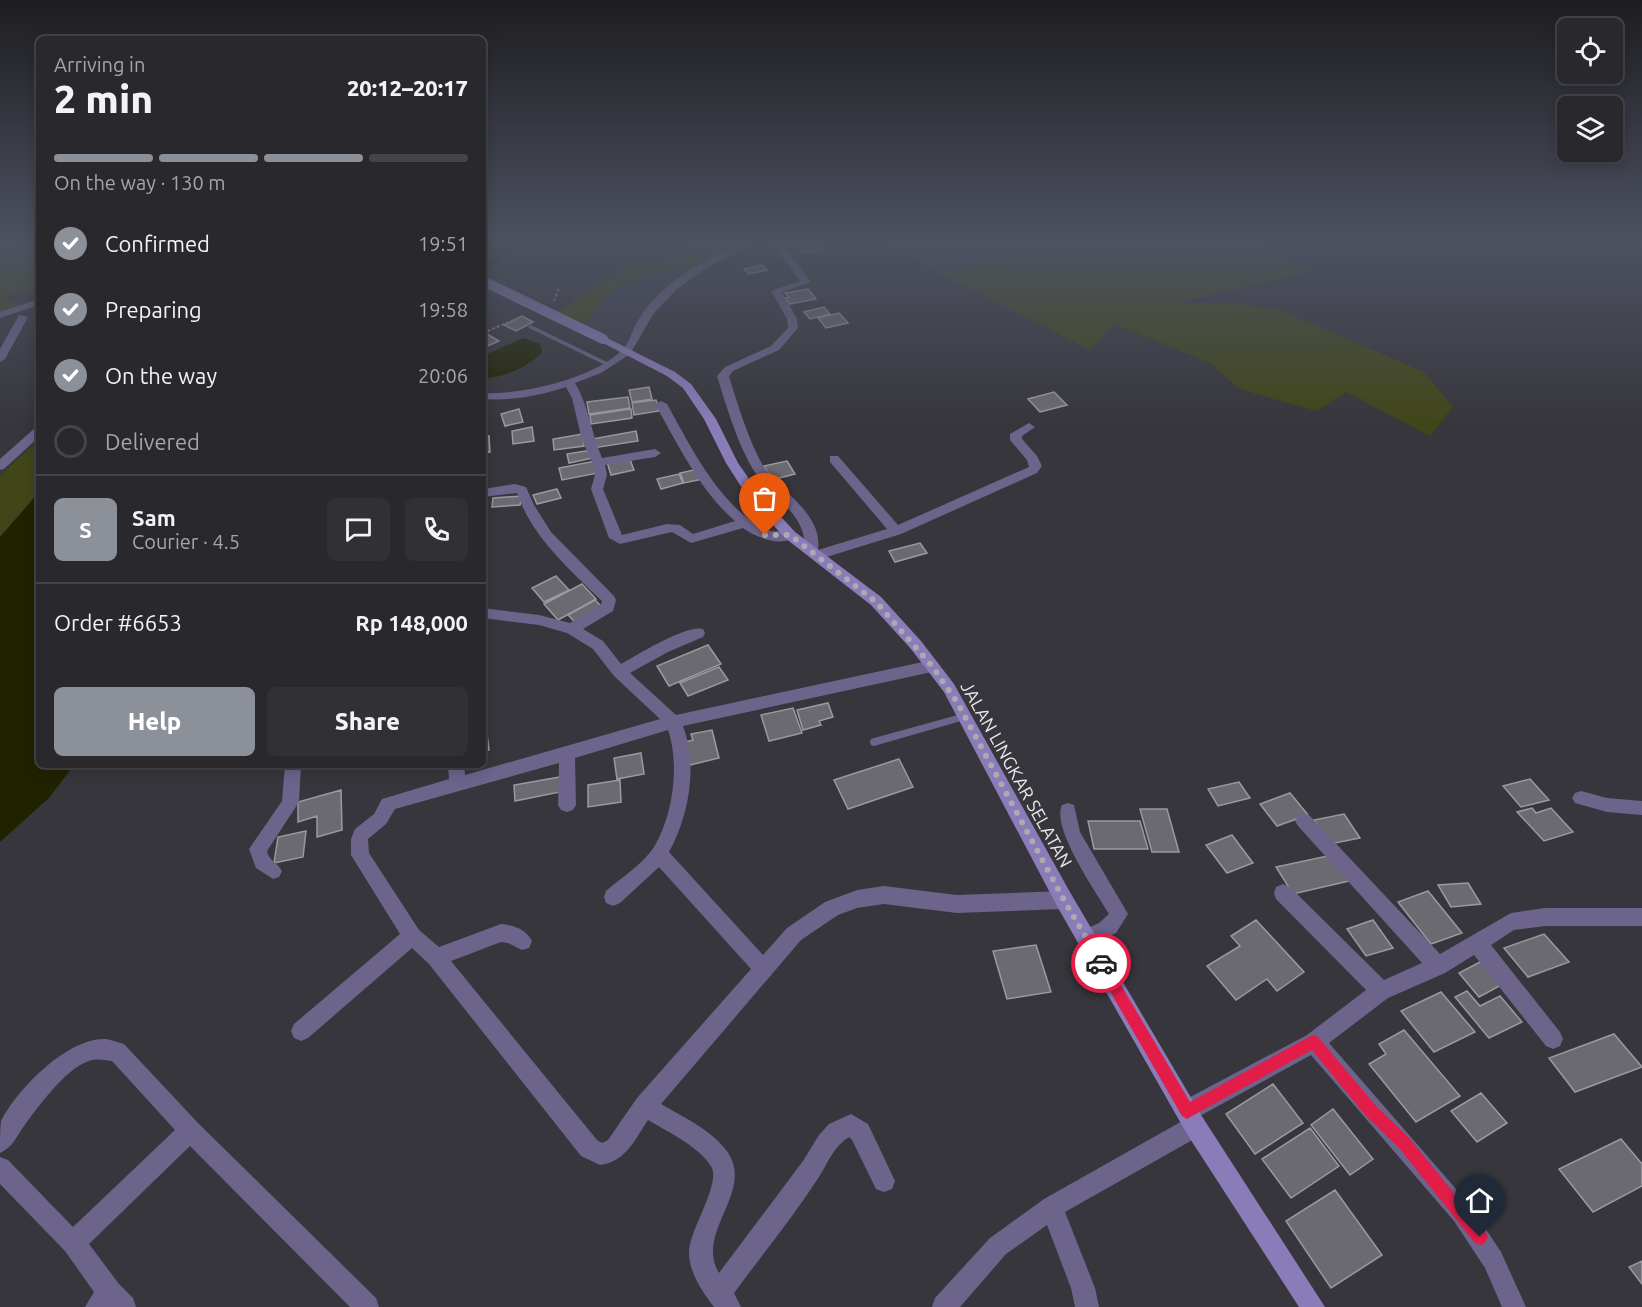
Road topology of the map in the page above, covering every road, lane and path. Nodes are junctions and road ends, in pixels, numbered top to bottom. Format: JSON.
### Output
{"nodes":[{"id":1,"x":36,"y":303,"type":"edge"},
{"id":2,"x":529,"y":303,"type":"edge"},
{"id":3,"x":657,"y":303,"type":"edge"},
{"id":4,"x":783,"y":303,"type":"edge"},
{"id":5,"x":0,"y":315,"type":"edge"},
{"id":6,"x":526,"y":316,"type":"dead end"},
{"id":7,"x":23,"y":317,"type":"dead end"},
{"id":8,"x":531,"y":327,"type":"dead end"},
{"id":9,"x":486,"y":332,"type":"edge"},
{"id":10,"x":628,"y":351,"type":"junction"},
{"id":11,"x":0,"y":359,"type":"edge"},
{"id":12,"x":607,"y":364,"type":"junction"},
{"id":13,"x":569,"y":383,"type":"junction"},
{"id":14,"x":486,"y":396,"type":"edge"},
{"id":15,"x":661,"y":404,"type":"dead end"},
{"id":16,"x":1029,"y":427,"type":"dead end"},
{"id":17,"x":36,"y":434,"type":"edge"},
{"id":18,"x":655,"y":453,"type":"dead end"},
{"id":19,"x":834,"y":459,"type":"dead end"},
{"id":20,"x":598,"y":462,"type":"junction"},
{"id":21,"x":0,"y":466,"type":"edge"},
{"id":22,"x":486,"y":493,"type":"edge"},
{"id":23,"x":743,"y":523,"type":"junction"},
{"id":24,"x":896,"y":531,"type":"junction"},
{"id":25,"x":790,"y":535,"type":"junction"},
{"id":26,"x":814,"y":553,"type":"junction"},
{"id":27,"x":486,"y":613,"type":"edge"},
{"id":28,"x":572,"y":629,"type":"junction"},
{"id":29,"x":698,"y":633,"type":"dead end"},
{"id":30,"x":932,"y":666,"type":"junction"},
{"id":31,"x":619,"y":672,"type":"junction"},
{"id":32,"x":965,"y":717,"type":"junction"},
{"id":33,"x":673,"y":722,"type":"junction"},
{"id":34,"x":874,"y":742,"type":"dead end"},
{"id":35,"x":567,"y":754,"type":"junction"},
{"id":36,"x":292,"y":768,"type":"edge"},
{"id":37,"x":457,"y":775,"type":"edge"},
{"id":38,"x":1581,"y":798,"type":"dead end"},
{"id":39,"x":567,"y":805,"type":"dead end"},
{"id":40,"x":1642,"y":808,"type":"edge"},
{"id":41,"x":1068,"y":810,"type":"dead end"},
{"id":42,"x":1304,"y":821,"type":"dead end"},
{"id":43,"x":659,"y":854,"type":"junction"},
{"id":44,"x":273,"y":871,"type":"dead end"},
{"id":45,"x":1283,"y":893,"type":"dead end"},
{"id":46,"x":613,"y":897,"type":"dead end"},
{"id":47,"x":1064,"y":900,"type":"junction"},
{"id":48,"x":1642,"y":917,"type":"edge"},
{"id":49,"x":412,"y":936,"type":"junction"},
{"id":50,"x":1086,"y":938,"type":"junction"},
{"id":51,"x":522,"y":941,"type":"dead end"},
{"id":52,"x":1477,"y":944,"type":"junction"},
{"id":53,"x":436,"y":957,"type":"junction"},
{"id":54,"x":1438,"y":966,"type":"junction"},
{"id":55,"x":764,"y":970,"type":"junction"},
{"id":56,"x":1381,"y":991,"type":"junction"},
{"id":57,"x":301,"y":1031,"type":"dead end"},
{"id":58,"x":1553,"y":1040,"type":"dead end"},
{"id":59,"x":1314,"y":1042,"type":"junction"},
{"id":60,"x":645,"y":1106,"type":"junction"},
{"id":61,"x":1191,"y":1119,"type":"junction"},
{"id":62,"x":190,"y":1131,"type":"junction"},
{"id":63,"x":0,"y":1142,"type":"edge"},
{"id":64,"x":0,"y":1168,"type":"edge"},
{"id":65,"x":884,"y":1181,"type":"dead end"},
{"id":66,"x":1053,"y":1207,"type":"junction"},
{"id":67,"x":73,"y":1243,"type":"junction"},
{"id":68,"x":724,"y":1300,"type":"edge"},
{"id":69,"x":110,"y":1302,"type":"edge"},
{"id":70,"x":367,"y":1307,"type":"edge"},
{"id":71,"x":944,"y":1307,"type":"edge"},
{"id":72,"x":1087,"y":1307,"type":"edge"},
{"id":73,"x":1313,"y":1307,"type":"edge"},
{"id":74,"x":1514,"y":1307,"type":"edge"}],
"edges":[{"from":1,"to":5,"type":"street"},
{"from":2,"to":10,"type":"main road","name":"JALAN LINGKAR SELATAN","bridge":true},
{"from":3,"to":10,"type":"street"},
{"from":4,"to":26,"type":"street"},
{"from":6,"to":9,"type":"path"},
{"from":7,"to":11,"type":"street"},
{"from":8,"to":12,"type":"lane"},
{"from":10,"to":12,"type":"street"},
{"from":10,"to":25,"type":"main road","name":"JALAN LINGKAR SELATAN"},
{"from":12,"to":13,"type":"street"},
{"from":13,"to":14,"type":"street"},
{"from":13,"to":20,"type":"street"},
{"from":15,"to":23,"type":"street"},
{"from":16,"to":24,"type":"street"},
{"from":17,"to":21,"type":"street"},
{"from":18,"to":20,"type":"street"},
{"from":19,"to":24,"type":"street"},
{"from":20,"to":23,"type":"street"},
{"from":22,"to":28,"type":"street"},
{"from":23,"to":25,"type":"street"},
{"from":24,"to":26,"type":"street"},
{"from":25,"to":26,"type":"main road","name":"JALAN LINGKAR SELATAN"},
{"from":26,"to":30,"type":"main road","name":"JALAN LINGKAR SELATAN"},
{"from":27,"to":28,"type":"street"},
{"from":28,"to":31,"type":"street"},
{"from":29,"to":31,"type":"street"},
{"from":30,"to":32,"type":"main road","name":"JALAN LINGKAR SELATAN"},
{"from":30,"to":33,"type":"street"},
{"from":31,"to":33,"type":"street"},
{"from":32,"to":34,"type":"lane"},
{"from":32,"to":47,"type":"main road","name":"JALAN LINGKAR SELATAN"},
{"from":33,"to":35,"type":"street"},
{"from":33,"to":43,"type":"street"},
{"from":35,"to":37,"type":"street"},
{"from":35,"to":39,"type":"street"},
{"from":36,"to":44,"type":"street"},
{"from":37,"to":49,"type":"street"},
{"from":38,"to":40,"type":"street"},
{"from":41,"to":50,"type":"street"},
{"from":42,"to":54,"type":"street"},
{"from":43,"to":46,"type":"street"},
{"from":43,"to":55,"type":"street"},
{"from":45,"to":56,"type":"street"},
{"from":47,"to":50,"type":"main road","name":"JALAN LINGKAR SELATAN"},
{"from":47,"to":55,"type":"street"},
{"from":48,"to":52,"type":"street"},
{"from":49,"to":53,"type":"street"},
{"from":49,"to":57,"type":"street"},
{"from":50,"to":61,"type":"main road","name":"JALAN LINGKAR SELATAN"},
{"from":51,"to":53,"type":"street"},
{"from":52,"to":54,"type":"street"},
{"from":52,"to":58,"type":"street"},
{"from":53,"to":60,"type":"street"},
{"from":54,"to":56,"type":"street"},
{"from":55,"to":60,"type":"street"},
{"from":56,"to":59,"type":"street"},
{"from":59,"to":61,"type":"street"},
{"from":59,"to":74,"type":"street"},
{"from":60,"to":68,"type":"street"},
{"from":61,"to":66,"type":"street"},
{"from":61,"to":73,"type":"main road","name":"JALAN LINGKAR SELATAN"},
{"from":62,"to":63,"type":"street"},
{"from":62,"to":67,"type":"street"},
{"from":62,"to":70,"type":"street"},
{"from":64,"to":67,"type":"street"},
{"from":65,"to":68,"type":"street"},
{"from":66,"to":71,"type":"street"},
{"from":66,"to":72,"type":"street"},
{"from":67,"to":69,"type":"street"}]}
